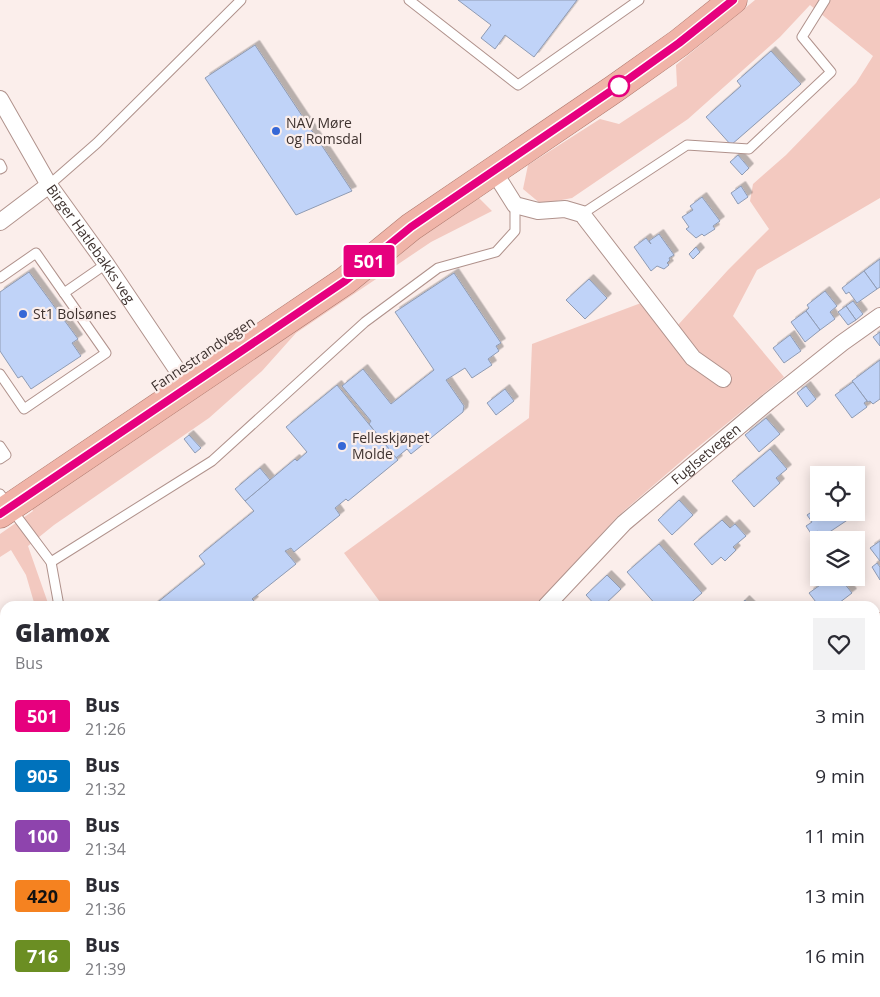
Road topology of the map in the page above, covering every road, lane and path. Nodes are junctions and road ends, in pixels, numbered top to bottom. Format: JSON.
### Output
{"nodes":[{"id":1,"x":241,"y":0,"type":"edge"},
{"id":2,"x":409,"y":0,"type":"edge"},
{"id":3,"x":639,"y":0,"type":"edge"},
{"id":4,"x":733,"y":0,"type":"edge"},
{"id":5,"x":825,"y":0,"type":"edge"},
{"id":6,"x":0,"y":99,"type":"edge"},
{"id":7,"x":0,"y":164,"type":"edge"},
{"id":8,"x":0,"y":169,"type":"edge"},
{"id":9,"x":494,"y":170,"type":"junction"},
{"id":10,"x":49,"y":186,"type":"junction"},
{"id":11,"x":515,"y":205,"type":"junction"},
{"id":12,"x":582,"y":214,"type":"junction"},
{"id":13,"x":0,"y":222,"type":"edge"},
{"id":14,"x":106,"y":264,"type":"junction"},
{"id":15,"x":0,"y":278,"type":"edge"},
{"id":16,"x":64,"y":292,"type":"junction"},
{"id":17,"x":880,"y":316,"type":"edge"},
{"id":18,"x":0,"y":374,"type":"edge"},
{"id":19,"x":183,"y":378,"type":"junction"},
{"id":20,"x":723,"y":379,"type":"dead end"},
{"id":21,"x":0,"y":446,"type":"edge"},
{"id":22,"x":0,"y":459,"type":"edge"},
{"id":23,"x":2,"y":501,"type":"edge"},
{"id":24,"x":51,"y":562,"type":"junction"},
{"id":25,"x":58,"y":601,"type":"edge"},
{"id":26,"x":551,"y":601,"type":"edge"}],
"edges":[{"from":1,"to":10,"type":"lane"},
{"from":2,"to":3,"type":"lane"},
{"from":4,"to":9,"type":"highway","name":"Fannestrandvegen"},
{"from":5,"to":12,"type":"lane"},
{"from":6,"to":10,"type":"street","name":"Birger Hatlebakks veg"},
{"from":7,"to":8,"type":"lane"},
{"from":9,"to":11,"type":"street"},
{"from":9,"to":19,"type":"highway","name":"Fannestrandvegen"},
{"from":10,"to":13,"type":"street"},
{"from":10,"to":14,"type":"street","name":"Birger Hatlebakks veg"},
{"from":11,"to":12,"type":"street"},
{"from":11,"to":24,"type":"lane"},
{"from":12,"to":20,"type":"street"},
{"from":14,"to":16,"type":"lane"},
{"from":14,"to":19,"type":"street","name":"Birger Hatlebakks veg"},
{"from":15,"to":16,"type":"lane"},
{"from":16,"to":18,"type":"lane"},
{"from":17,"to":26,"type":"street","name":"Fuglsetvegen"},
{"from":19,"to":23,"type":"highway","name":"Fannestrandvegen"},
{"from":21,"to":22,"type":"lane"},
{"from":23,"to":24,"type":"lane"},
{"from":24,"to":25,"type":"lane"}]}
